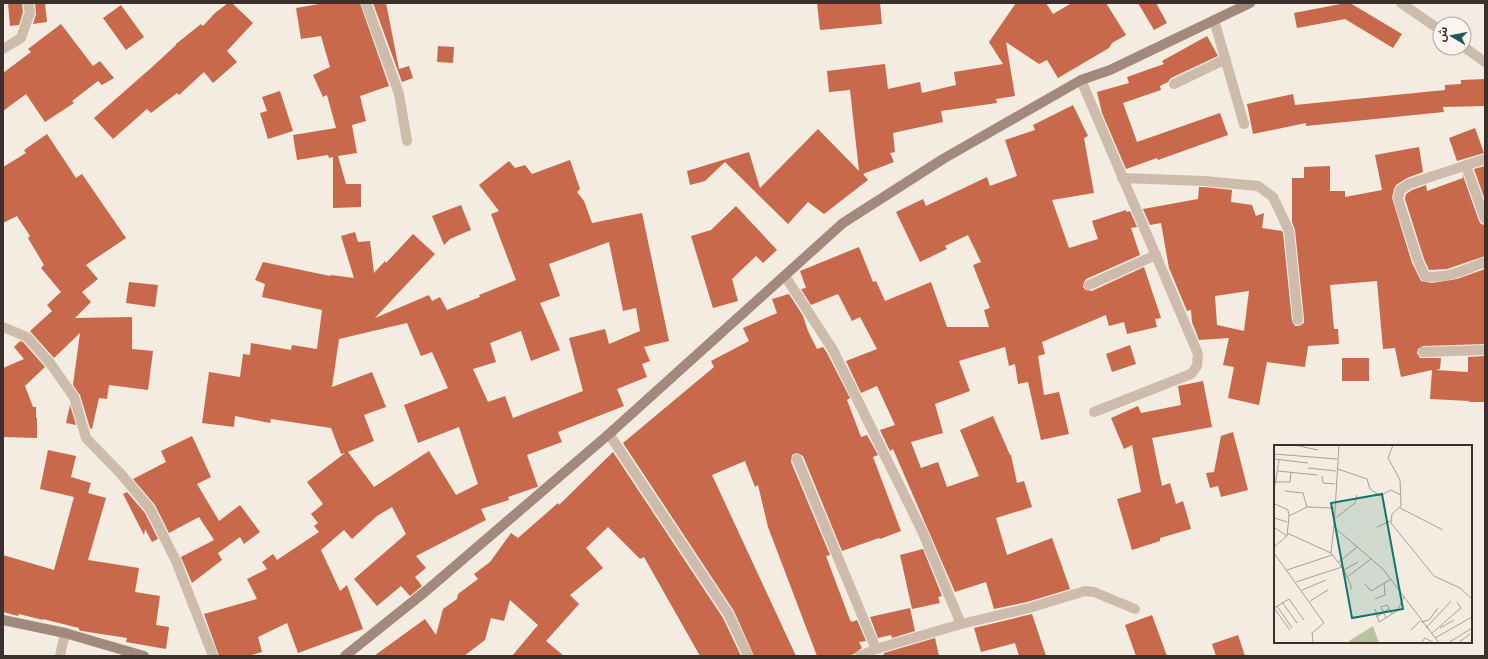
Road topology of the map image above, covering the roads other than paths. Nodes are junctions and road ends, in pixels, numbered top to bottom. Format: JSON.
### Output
{"nodes":[{"id":1,"x":28,"y":3,"type":"edge"},
{"id":2,"x":366,"y":3,"type":"edge"},
{"id":3,"x":1250,"y":3,"type":"edge"},
{"id":4,"x":1401,"y":3,"type":"edge"},
{"id":5,"x":1214,"y":20,"type":"junction"},
{"id":6,"x":1432,"y":24,"type":"edge"},
{"id":7,"x":3,"y":49,"type":"edge"},
{"id":8,"x":1472,"y":53,"type":"edge"},
{"id":9,"x":1226,"y":59,"type":"junction"},
{"id":10,"x":1485,"y":62,"type":"edge"},
{"id":11,"x":1081,"y":80,"type":"junction"},
{"id":12,"x":1174,"y":84,"type":"dead end"},
{"id":13,"x":1244,"y":124,"type":"dead end"},
{"id":14,"x":407,"y":141,"type":"dead end"},
{"id":15,"x":1485,"y":159,"type":"edge"},
{"id":16,"x":1466,"y":166,"type":"junction"},
{"id":17,"x":1122,"y":178,"type":"junction"},
{"id":18,"x":1485,"y":219,"type":"edge"},
{"id":19,"x":1156,"y":255,"type":"junction"},
{"id":20,"x":1485,"y":262,"type":"edge"},
{"id":21,"x":785,"y":276,"type":"junction"},
{"id":22,"x":1089,"y":285,"type":"dead end"},
{"id":23,"x":1298,"y":320,"type":"dead end"},
{"id":24,"x":3,"y":327,"type":"edge"},
{"id":25,"x":1485,"y":350,"type":"edge"},
{"id":26,"x":1423,"y":352,"type":"dead end"},
{"id":27,"x":1094,"y":412,"type":"dead end"},
{"id":28,"x":609,"y":434,"type":"junction"},
{"id":29,"x":797,"y":459,"type":"dead end"},
{"id":30,"x":1135,"y":609,"type":"dead end"},
{"id":31,"x":3,"y":620,"type":"edge"},
{"id":32,"x":961,"y":624,"type":"junction"},
{"id":33,"x":65,"y":634,"type":"junction"},
{"id":34,"x":876,"y":649,"type":"junction"},
{"id":35,"x":60,"y":656,"type":"edge"},
{"id":36,"x":144,"y":656,"type":"edge"},
{"id":37,"x":213,"y":656,"type":"edge"},
{"id":38,"x":345,"y":656,"type":"edge"},
{"id":39,"x":748,"y":656,"type":"edge"},
{"id":40,"x":860,"y":656,"type":"edge"}],
"edges":[{"from":1,"to":7,"type":"street"},
{"from":2,"to":14,"type":"street"},
{"from":3,"to":5,"type":"main road"},
{"from":4,"to":6,"type":"street"},
{"from":5,"to":9,"type":"street"},
{"from":5,"to":11,"type":"main road"},
{"from":8,"to":10,"type":"street"},
{"from":9,"to":12,"type":"street"},
{"from":9,"to":13,"type":"street"},
{"from":11,"to":17,"type":"street"},
{"from":11,"to":21,"type":"main road"},
{"from":15,"to":16,"type":"street"},
{"from":16,"to":18,"type":"street"},
{"from":16,"to":20,"type":"street"},
{"from":17,"to":19,"type":"street"},
{"from":17,"to":23,"type":"street"},
{"from":19,"to":22,"type":"street"},
{"from":19,"to":27,"type":"street"},
{"from":21,"to":28,"type":"main road"},
{"from":21,"to":32,"type":"street"},
{"from":24,"to":37,"type":"street"},
{"from":25,"to":26,"type":"street"},
{"from":28,"to":38,"type":"main road"},
{"from":28,"to":39,"type":"street"},
{"from":29,"to":34,"type":"street"},
{"from":30,"to":32,"type":"street"},
{"from":31,"to":33,"type":"main road"},
{"from":32,"to":34,"type":"street"},
{"from":33,"to":35,"type":"street"},
{"from":33,"to":36,"type":"main road"},
{"from":34,"to":40,"type":"street"}]}
